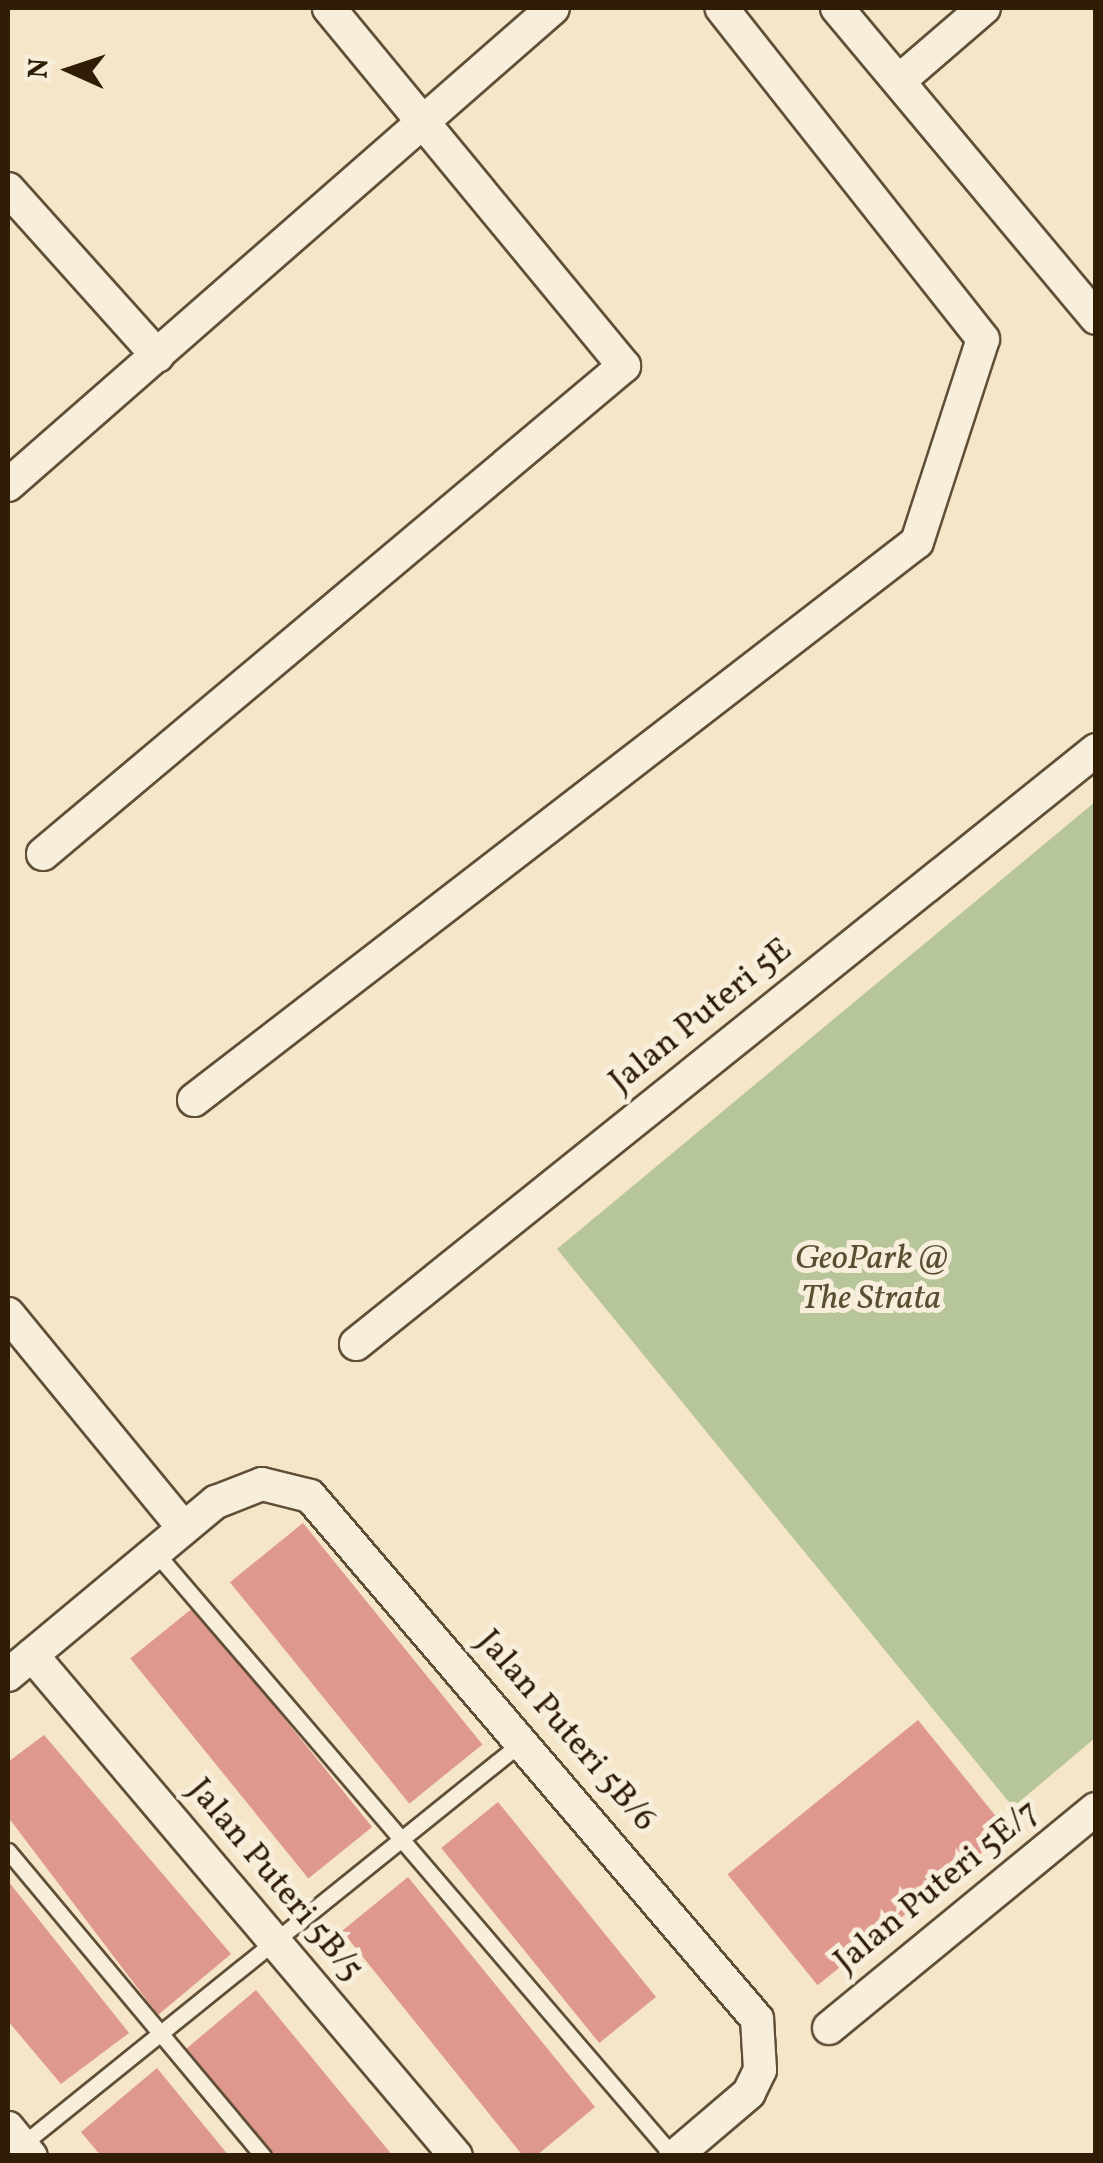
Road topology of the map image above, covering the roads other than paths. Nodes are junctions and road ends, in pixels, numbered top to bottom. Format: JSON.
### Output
{"nodes":[{"id":1,"x":329,"y":8,"type":"edge"},
{"id":2,"x":553,"y":8,"type":"edge"},
{"id":3,"x":722,"y":8,"type":"edge"},
{"id":4,"x":837,"y":8,"type":"edge"},
{"id":5,"x":984,"y":8,"type":"edge"},
{"id":6,"x":898,"y":82,"type":"junction"},
{"id":7,"x":421,"y":116,"type":"junction"},
{"id":8,"x":8,"y":188,"type":"edge"},
{"id":9,"x":1096,"y":318,"type":"edge"},
{"id":10,"x":158,"y":356,"type":"junction"},
{"id":11,"x":8,"y":486,"type":"edge"},
{"id":12,"x":1096,"y":750,"type":"edge"},
{"id":13,"x":43,"y":854,"type":"dead end"},
{"id":14,"x":194,"y":1100,"type":"dead end"},
{"id":15,"x":8,"y":1314,"type":"edge"},
{"id":16,"x":356,"y":1344,"type":"dead end"},
{"id":17,"x":184,"y":1528,"type":"junction"},
{"id":18,"x":155,"y":1552,"type":"junction"},
{"id":19,"x":20,"y":1665,"type":"edge"},
{"id":20,"x":522,"y":1742,"type":"junction"},
{"id":21,"x":1096,"y":1809,"type":"edge"},
{"id":22,"x":401,"y":1838,"type":"junction"},
{"id":23,"x":8,"y":1851,"type":"edge"},
{"id":24,"x":275,"y":1942,"type":"junction"},
{"id":25,"x":829,"y":2028,"type":"dead end"},
{"id":26,"x":160,"y":2033,"type":"junction"},
{"id":27,"x":17,"y":2146,"type":"edge"},
{"id":28,"x":263,"y":2156,"type":"edge"},
{"id":29,"x":456,"y":2156,"type":"edge"},
{"id":30,"x":674,"y":2156,"type":"edge"}],
"edges":[{"from":1,"to":7,"type":"street"},
{"from":2,"to":7,"type":"street"},
{"from":3,"to":14,"type":"street"},
{"from":4,"to":6,"type":"street"},
{"from":5,"to":6,"type":"street"},
{"from":6,"to":9,"type":"street"},
{"from":7,"to":10,"type":"street"},
{"from":7,"to":13,"type":"street"},
{"from":8,"to":10,"type":"street"},
{"from":10,"to":11,"type":"street"},
{"from":12,"to":16,"type":"street","name":"Jalan Puteri 5E"},
{"from":15,"to":17,"type":"street"},
{"from":17,"to":18,"type":"street"},
{"from":17,"to":20,"type":"street","name":"Jalan Puteri 5B/6"},
{"from":18,"to":19,"type":"street"},
{"from":18,"to":22,"type":"lane"},
{"from":19,"to":24,"type":"street","name":"Jalan Puteri 5B/5"},
{"from":20,"to":22,"type":"lane"},
{"from":20,"to":30,"type":"street","name":"Jalan Puteri 5B/6"},
{"from":21,"to":25,"type":"street","name":"Jalan Puteri 5E/7"},
{"from":22,"to":24,"type":"lane"},
{"from":22,"to":30,"type":"lane"},
{"from":23,"to":26,"type":"lane"},
{"from":24,"to":26,"type":"lane"},
{"from":24,"to":29,"type":"street","name":"Jalan Puteri 5B/5"},
{"from":26,"to":27,"type":"lane"},
{"from":26,"to":28,"type":"lane"}]}
